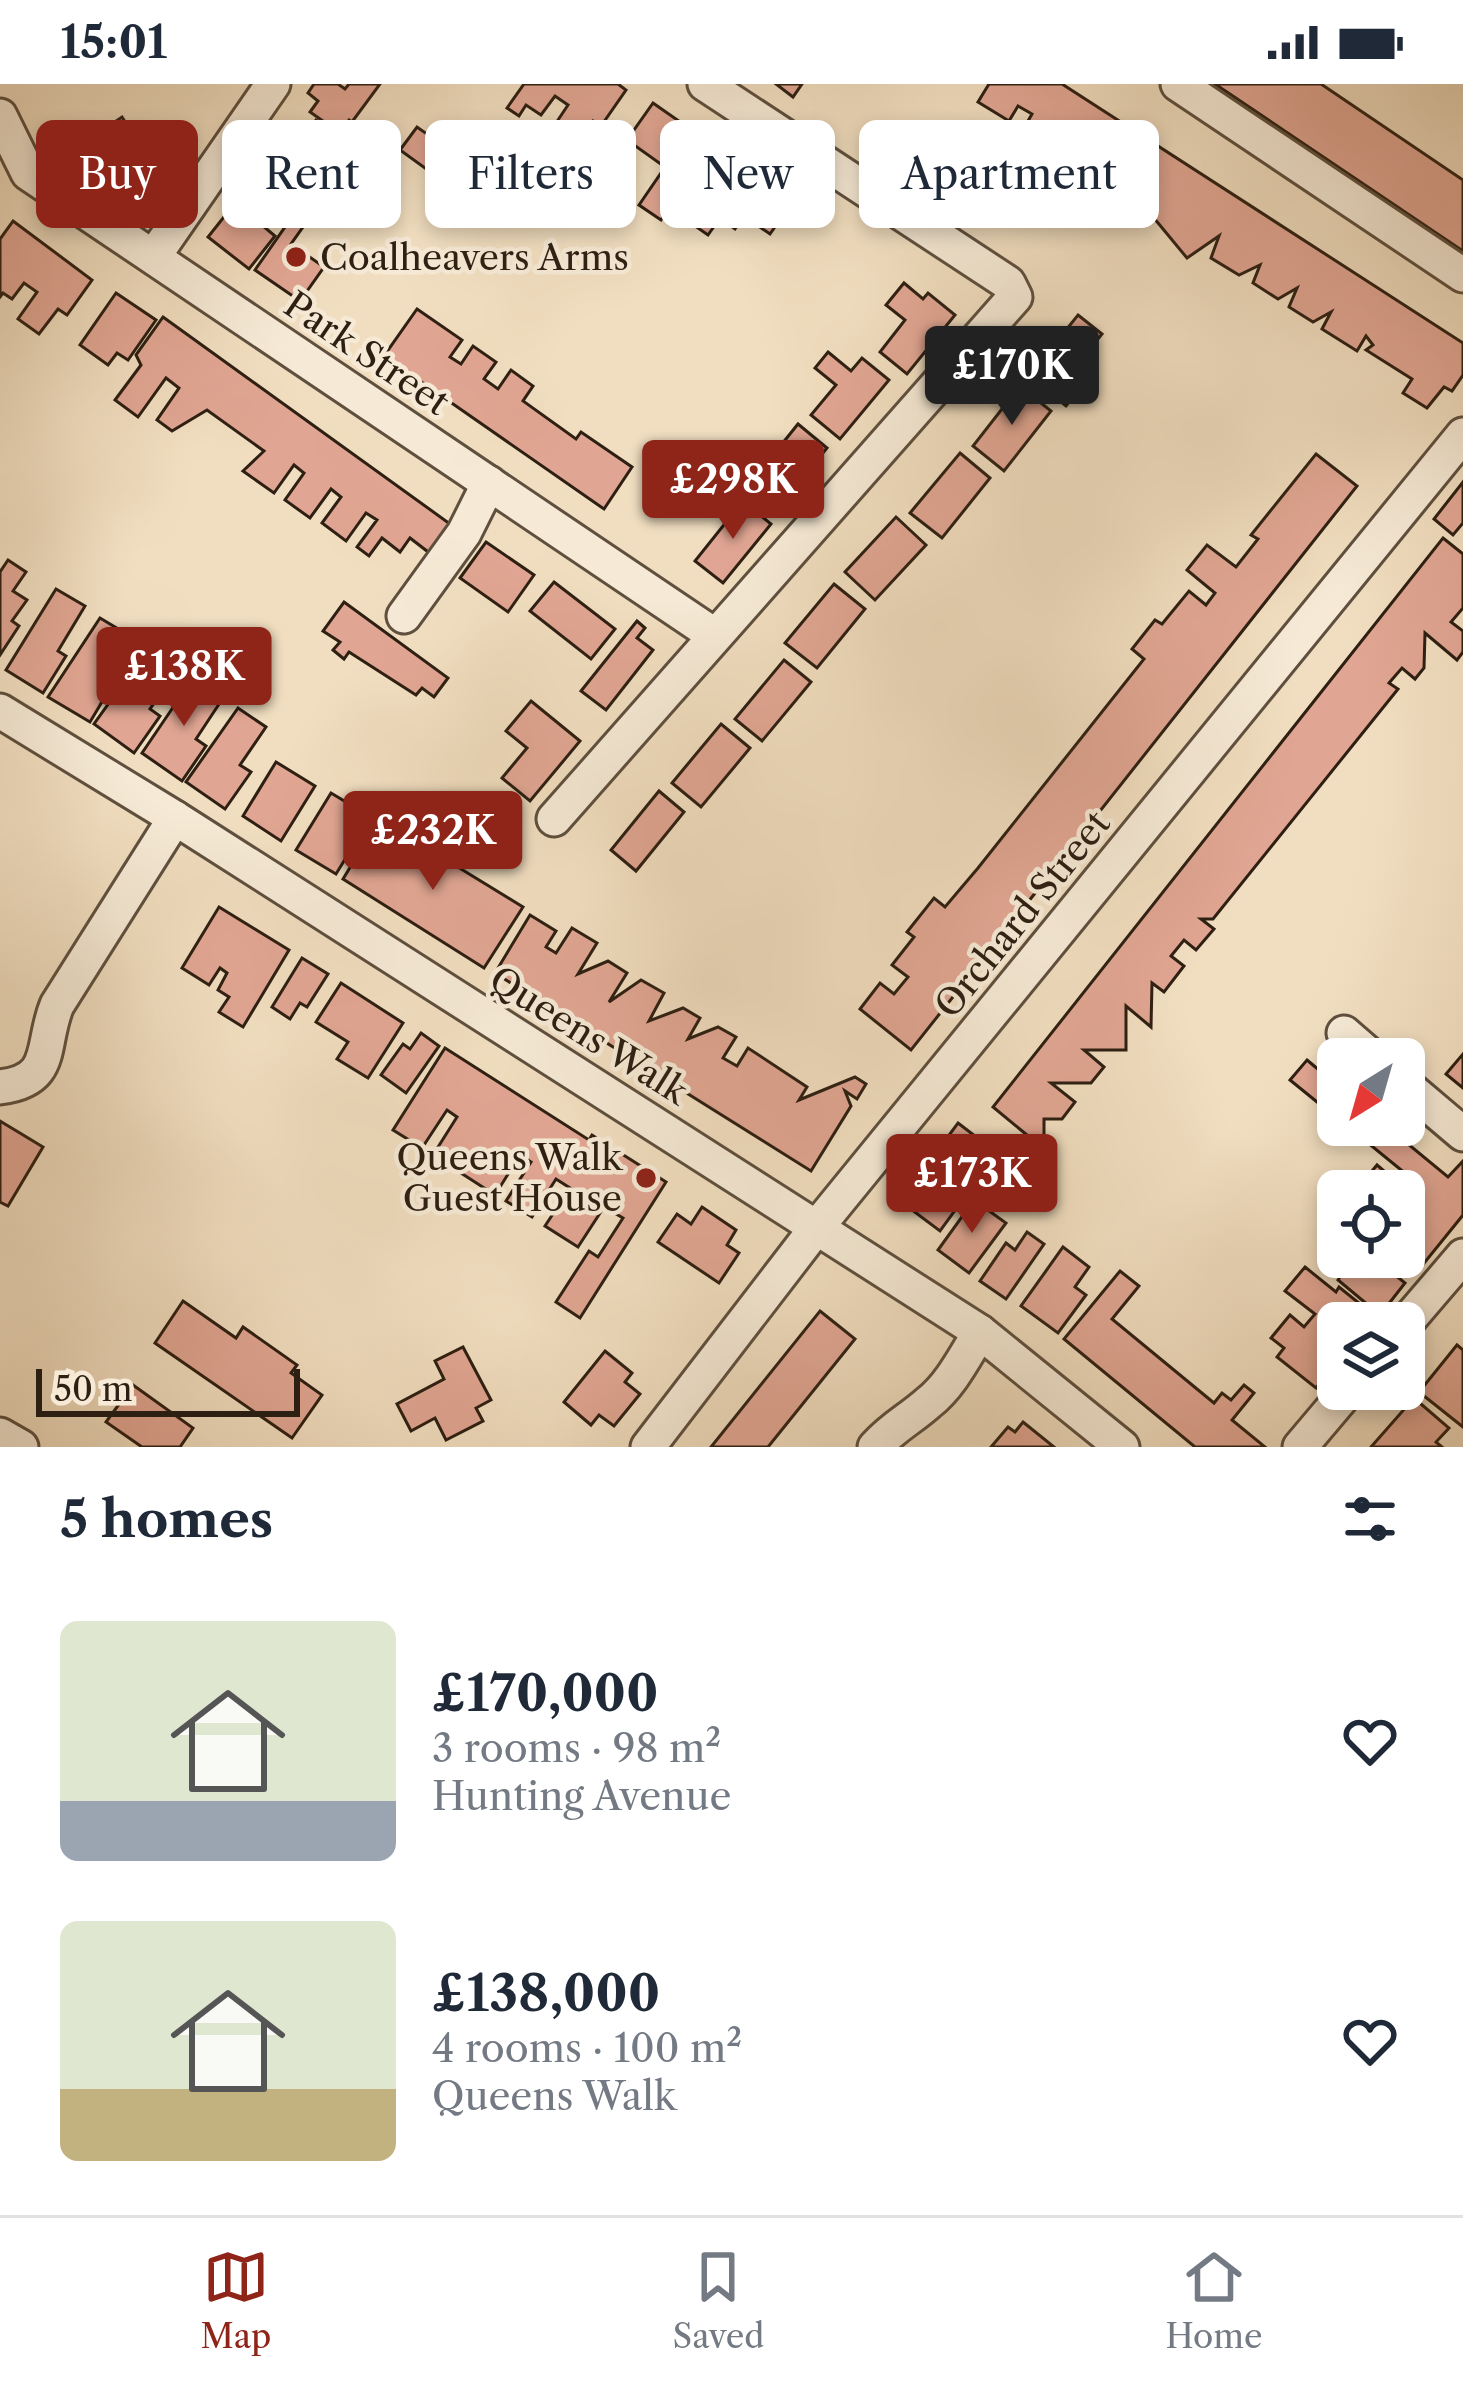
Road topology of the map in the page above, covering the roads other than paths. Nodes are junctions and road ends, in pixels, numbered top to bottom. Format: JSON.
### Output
{"nodes":[{"id":1,"x":273,"y":84,"type":"edge"},
{"id":2,"x":705,"y":84,"type":"edge"},
{"id":3,"x":1178,"y":84,"type":"edge"},
{"id":4,"x":0,"y":116,"type":"edge"},
{"id":5,"x":154,"y":256,"type":"junction"},
{"id":6,"x":1463,"y":275,"type":"edge"},
{"id":7,"x":1463,"y":435,"type":"edge"},
{"id":8,"x":489,"y":483,"type":"junction"},
{"id":9,"x":404,"y":616,"type":"dead end"},
{"id":10,"x":713,"y":635,"type":"junction"},
{"id":11,"x":0,"y":711,"type":"edge"},
{"id":12,"x":176,"y":818,"type":"junction"},
{"id":13,"x":554,"y":819,"type":"dead end"},
{"id":14,"x":1344,"y":1033,"type":"dead end"},
{"id":15,"x":1350,"y":1038,"type":"edge"},
{"id":16,"x":0,"y":1087,"type":"edge"},
{"id":17,"x":1425,"y":1102,"type":"edge"},
{"id":18,"x":1463,"y":1134,"type":"edge"},
{"id":19,"x":818,"y":1227,"type":"junction"},
{"id":20,"x":1463,"y":1256,"type":"edge"},
{"id":21,"x":1424,"y":1302,"type":"edge"},
{"id":22,"x":980,"y":1332,"type":"junction"},
{"id":23,"x":1331,"y":1410,"type":"edge"},
{"id":24,"x":0,"y":1435,"type":"edge"},
{"id":25,"x":20,"y":1447,"type":"edge"},
{"id":26,"x":648,"y":1447,"type":"edge"},
{"id":27,"x":875,"y":1447,"type":"edge"},
{"id":28,"x":1122,"y":1447,"type":"edge"},
{"id":29,"x":1300,"y":1447,"type":"edge"}],
"edges":[{"from":1,"to":5,"type":"street"},
{"from":2,"to":10,"type":"street"},
{"from":3,"to":6,"type":"street"},
{"from":4,"to":5,"type":"street","name":"Park Street"},
{"from":5,"to":8,"type":"street","name":"Park Street"},
{"from":7,"to":19,"type":"street","name":"Orchard Street"},
{"from":8,"to":9,"type":"street"},
{"from":8,"to":10,"type":"street","name":"Park Street"},
{"from":10,"to":13,"type":"street"},
{"from":11,"to":12,"type":"street","name":"Queens Walk"},
{"from":12,"to":16,"type":"street"},
{"from":12,"to":19,"type":"street","name":"Queens Walk"},
{"from":14,"to":15,"type":"street"},
{"from":17,"to":18,"type":"street"},
{"from":19,"to":22,"type":"street","name":"Queens Walk"},
{"from":19,"to":26,"type":"street","name":"Orchard Street"},
{"from":20,"to":21,"type":"street"},
{"from":22,"to":27,"type":"street"},
{"from":22,"to":28,"type":"street","name":"Queens Walk"},
{"from":23,"to":29,"type":"street"},
{"from":24,"to":25,"type":"street"}]}
